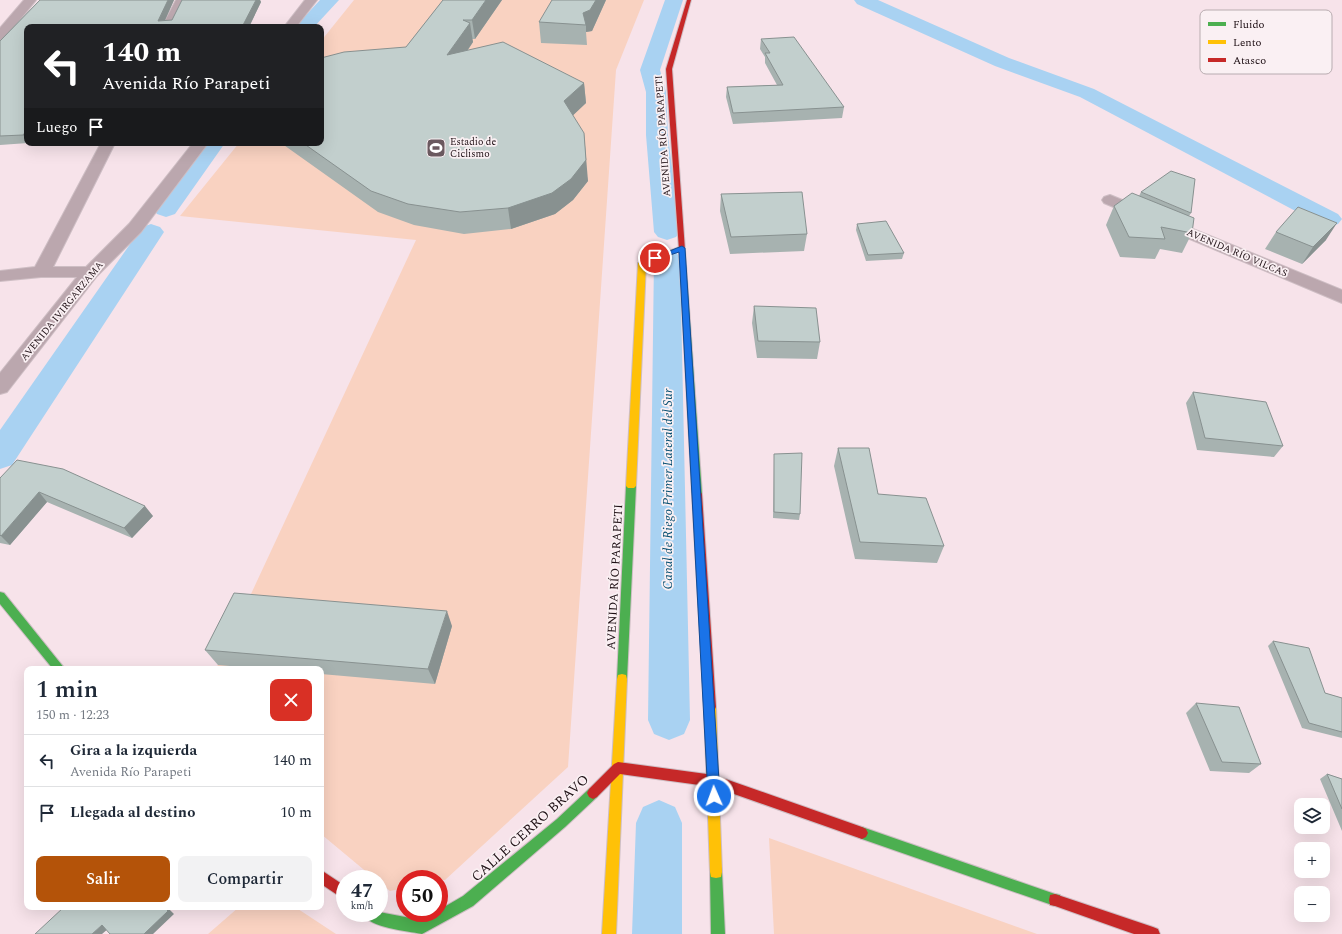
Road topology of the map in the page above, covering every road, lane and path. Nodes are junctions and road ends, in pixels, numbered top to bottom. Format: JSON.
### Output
{"nodes":[{"id":1,"x":30,"y":0,"type":"edge"},
{"id":2,"x":182,"y":0,"type":"edge"},
{"id":3,"x":311,"y":0,"type":"edge"},
{"id":4,"x":689,"y":0,"type":"edge"},
{"id":5,"x":170,"y":24,"type":"edge"},
{"id":6,"x":292,"y":24,"type":"edge"},
{"id":7,"x":0,"y":36,"type":"edge"},
{"id":8,"x":106,"y":146,"type":"edge"},
{"id":9,"x":199,"y":146,"type":"edge"},
{"id":10,"x":1110,"y":200,"type":"dead end"},
{"id":11,"x":682,"y":248,"type":"junction"},
{"id":12,"x":41,"y":272,"type":"junction"},
{"id":13,"x":91,"y":272,"type":"junction"},
{"id":14,"x":0,"y":276,"type":"edge"},
{"id":15,"x":1342,"y":297,"type":"edge"},
{"id":16,"x":0,"y":387,"type":"edge"},
{"id":17,"x":0,"y":596,"type":"edge"},
{"id":18,"x":58,"y":666,"type":"edge"},
{"id":19,"x":618,"y":768,"type":"junction"},
{"id":20,"x":714,"y":781,"type":"junction"},
{"id":21,"x":324,"y":878,"type":"edge"},
{"id":22,"x":336,"y":887,"type":"edge"},
{"id":23,"x":388,"y":920,"type":"edge"},
{"id":24,"x":609,"y":934,"type":"edge"},
{"id":25,"x":718,"y":934,"type":"edge"},
{"id":26,"x":1153,"y":934,"type":"edge"}],
"edges":[{"from":1,"to":7,"type":"street"},
{"from":2,"to":5,"type":"street"},
{"from":3,"to":6,"type":"street"},
{"from":4,"to":11,"type":"street","name":"AVENIDA RÍO PARAPETI"},
{"from":8,"to":12,"type":"street"},
{"from":9,"to":13,"type":"street","name":"AVENIDA IVIRGARZAMA"},
{"from":10,"to":15,"type":"street","name":"AVENIDA RÍO VILCAS"},
{"from":11,"to":19,"type":"street","name":"AVENIDA RÍO PARAPETI"},
{"from":11,"to":20,"type":"street","name":"AVENIDA RÍO PARAPETI"},
{"from":12,"to":13,"type":"street"},
{"from":12,"to":14,"type":"street"},
{"from":13,"to":16,"type":"street","name":"AVENIDA IVIRGARZAMA"},
{"from":17,"to":18,"type":"street"},
{"from":19,"to":20,"type":"street"},
{"from":19,"to":23,"type":"street","name":"CALLE CERRO BRAVO"},
{"from":19,"to":24,"type":"street","name":"AVENIDA RÍO PARAPETI"},
{"from":20,"to":25,"type":"street","name":"AVENIDA RÍO PARAPETI"},
{"from":20,"to":26,"type":"street"},
{"from":21,"to":22,"type":"street"}]}
